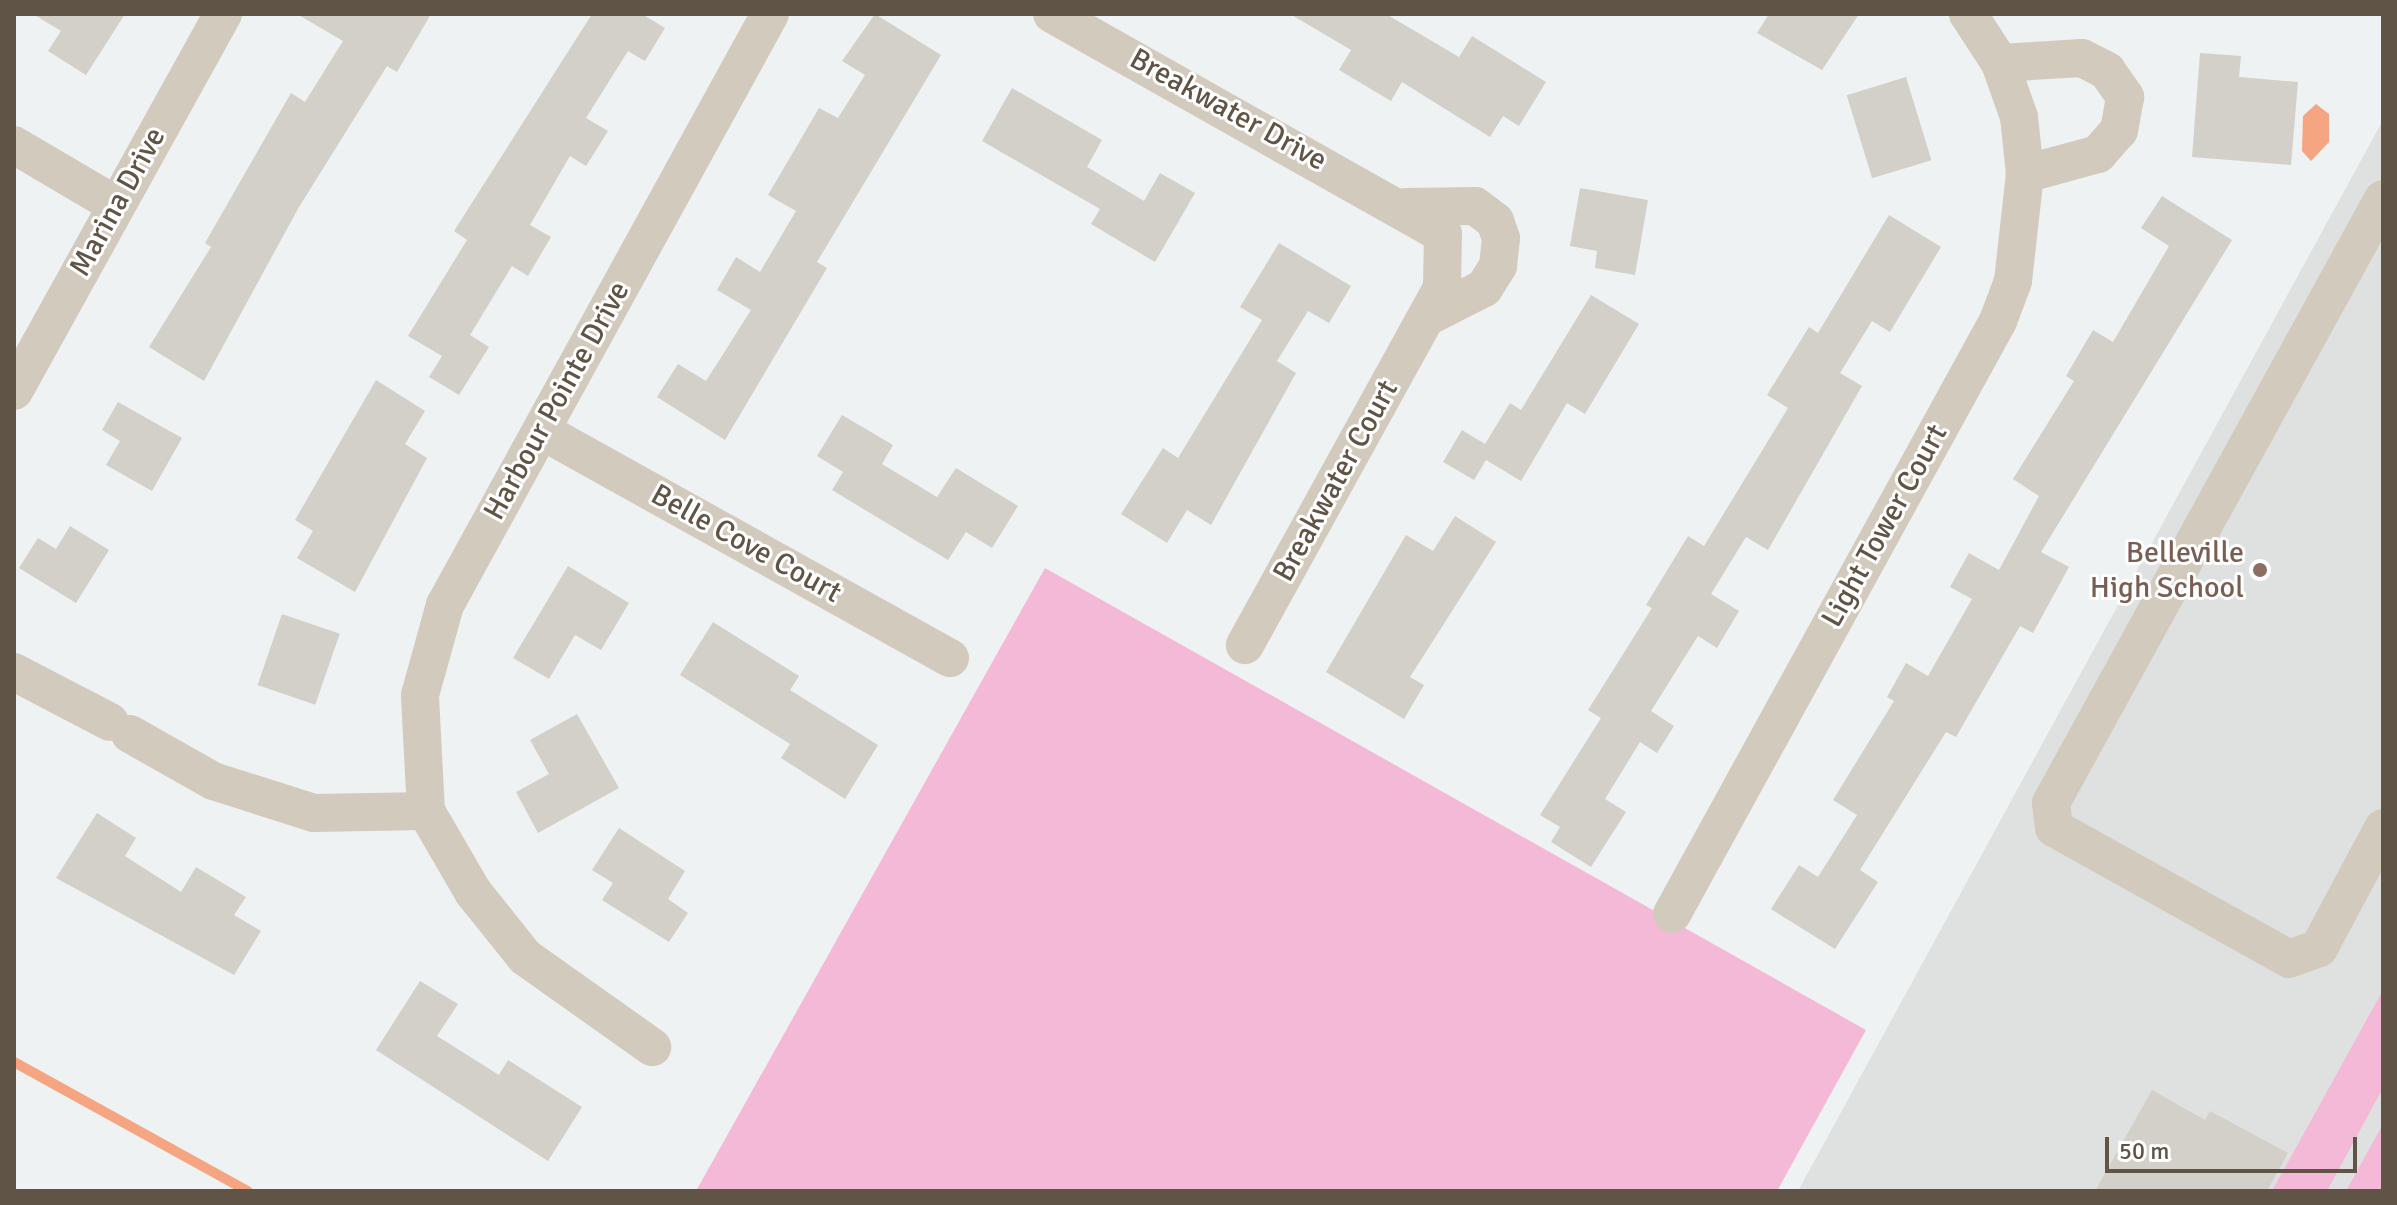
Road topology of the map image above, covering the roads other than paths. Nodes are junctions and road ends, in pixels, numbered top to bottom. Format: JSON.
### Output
{"nodes":[{"id":1,"x":223,"y":14,"type":"edge"},
{"id":2,"x":770,"y":14,"type":"edge"},
{"id":3,"x":1052,"y":14,"type":"edge"},
{"id":4,"x":1968,"y":14,"type":"edge"},
{"id":5,"x":2000,"y":63,"type":"junction"},
{"id":6,"x":14,"y":145,"type":"edge"},
{"id":7,"x":2025,"y":174,"type":"junction"},
{"id":8,"x":2383,"y":199,"type":"edge"},
{"id":9,"x":116,"y":205,"type":"junction"},
{"id":10,"x":1405,"y":207,"type":"junction"},
{"id":11,"x":1427,"y":317,"type":"junction"},
{"id":12,"x":14,"y":391,"type":"edge"},
{"id":13,"x":542,"y":431,"type":"junction"},
{"id":14,"x":1245,"y":645,"type":"dead end"},
{"id":15,"x":950,"y":658,"type":"dead end"},
{"id":16,"x":14,"y":672,"type":"edge"},
{"id":17,"x":426,"y":811,"type":"junction"},
{"id":18,"x":2383,"y":828,"type":"edge"},
{"id":19,"x":1672,"y":914,"type":"dead end"},
{"id":20,"x":652,"y":1047,"type":"dead end"}],
"edges":[{"from":1,"to":9,"type":"street","name":"Marina Drive"},
{"from":2,"to":13,"type":"street","name":"Harbour Pointe Drive"},
{"from":3,"to":10,"type":"street","name":"Breakwater Drive"},
{"from":4,"to":5,"type":"street","name":"Light Tower Court"},
{"from":5,"to":7,"type":"street","name":"Light Tower Court"},
{"from":5,"to":7,"type":"street"},
{"from":6,"to":9,"type":"street"},
{"from":7,"to":19,"type":"street","name":"Light Tower Court"},
{"from":8,"to":18,"type":"street"},
{"from":9,"to":12,"type":"street","name":"Marina Drive"},
{"from":10,"to":11,"type":"street","name":"Breakwater Court"},
{"from":10,"to":11,"type":"street"},
{"from":11,"to":14,"type":"street","name":"Breakwater Court"},
{"from":13,"to":15,"type":"street","name":"Belle Cove Court"},
{"from":13,"to":17,"type":"street","name":"Harbour Pointe Drive"},
{"from":16,"to":17,"type":"street"},
{"from":17,"to":20,"type":"street"}]}
